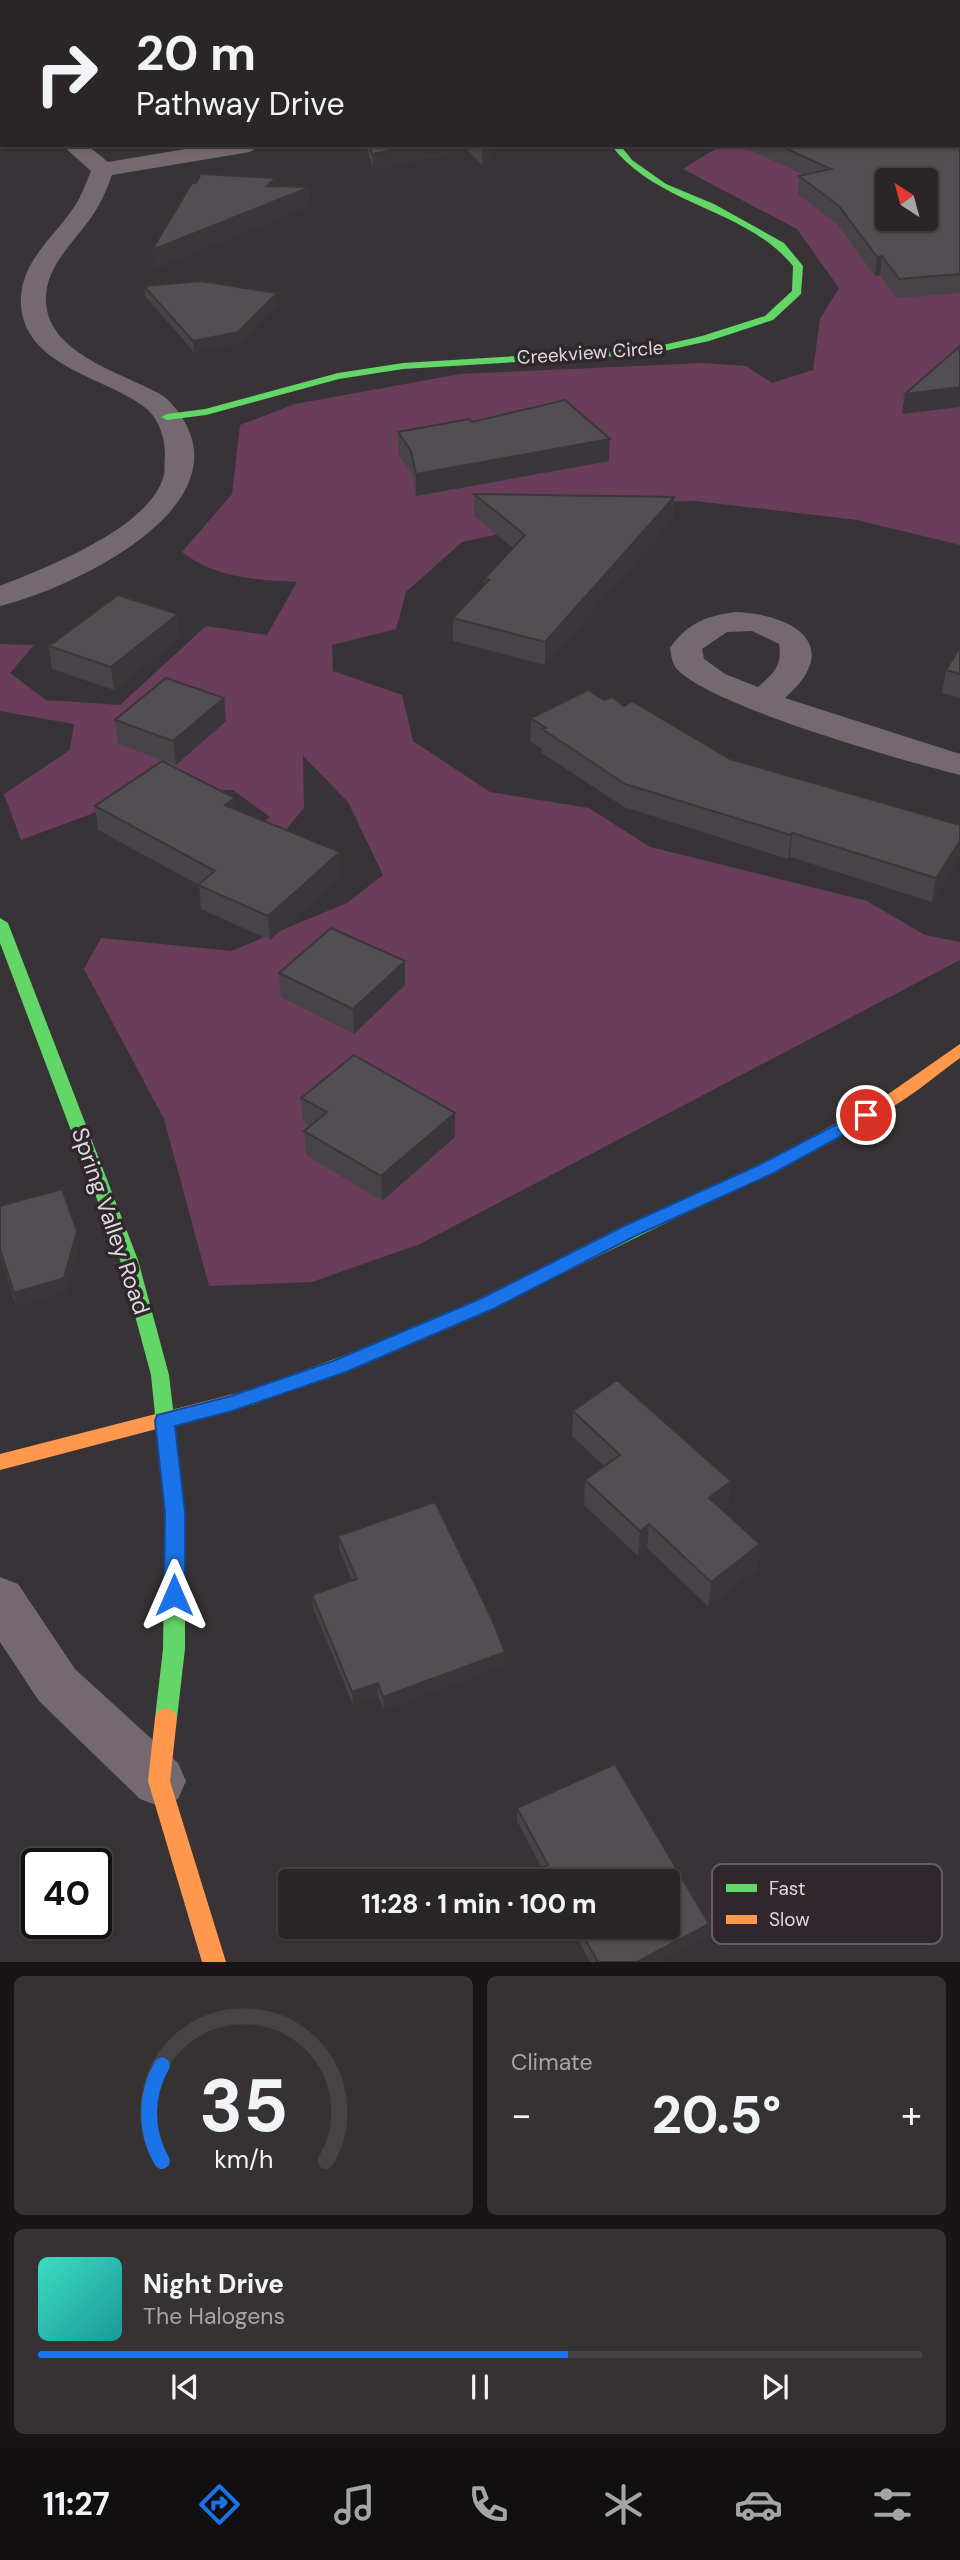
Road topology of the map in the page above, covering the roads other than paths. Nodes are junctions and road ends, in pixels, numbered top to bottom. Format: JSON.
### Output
{"nodes":[{"id":1,"x":75,"y":147,"type":"edge"},
{"id":2,"x":238,"y":147,"type":"edge"},
{"id":3,"x":616,"y":147,"type":"edge"},
{"id":4,"x":103,"y":170,"type":"junction"},
{"id":5,"x":167,"y":418,"type":"junction"},
{"id":6,"x":0,"y":597,"type":"edge"},
{"id":7,"x":762,"y":701,"type":"dead end"},
{"id":8,"x":960,"y":765,"type":"edge"},
{"id":9,"x":0,"y":923,"type":"edge"},
{"id":10,"x":960,"y":1050,"type":"edge"},
{"id":11,"x":164,"y":1421,"type":"junction"},
{"id":12,"x":0,"y":1462,"type":"edge"},
{"id":13,"x":0,"y":1600,"type":"edge"},
{"id":14,"x":159,"y":1781,"type":"junction"},
{"id":15,"x":214,"y":1962,"type":"edge"}],
"edges":[{"from":1,"to":4,"type":"street"},
{"from":2,"to":4,"type":"street"},
{"from":3,"to":5,"type":"street","name":"Creekview Circle"},
{"from":4,"to":5,"type":"street"},
{"from":5,"to":6,"type":"street"},
{"from":7,"to":8,"type":"street"},
{"from":9,"to":11,"type":"street","name":"Spring Valley Road"},
{"from":10,"to":11,"type":"street"},
{"from":11,"to":12,"type":"street"},
{"from":11,"to":14,"type":"street","name":"Spring Valley Road"},
{"from":13,"to":14,"type":"street","name":"Spring Valley Road"},
{"from":14,"to":15,"type":"street","name":"Spring Valley Road"}]}
